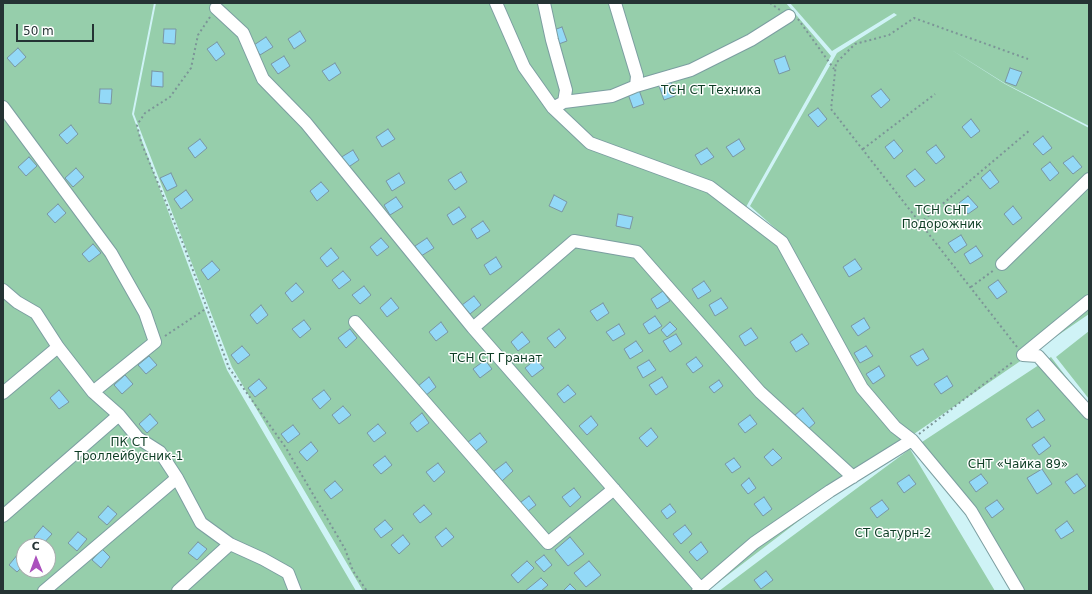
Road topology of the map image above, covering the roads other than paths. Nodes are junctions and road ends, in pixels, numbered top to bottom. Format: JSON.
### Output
{"nodes":[{"id":1,"x":496,"y":3,"type":"edge"},
{"id":2,"x":544,"y":3,"type":"edge"},
{"id":3,"x":615,"y":3,"type":"edge"},
{"id":4,"x":216,"y":8,"type":"road end"},
{"id":5,"x":789,"y":16,"type":"road end"},
{"id":6,"x":636,"y":86,"type":"junction"},
{"id":7,"x":559,"y":105,"type":"junction"},
{"id":8,"x":3,"y":106,"type":"edge"},
{"id":9,"x":1089,"y":180,"type":"edge"},
{"id":10,"x":1002,"y":264,"type":"road end"},
{"id":11,"x":3,"y":290,"type":"edge"},
{"id":12,"x":1089,"y":301,"type":"edge"},
{"id":13,"x":355,"y":322,"type":"dead end"},
{"id":14,"x":473,"y":328,"type":"junction"},
{"id":15,"x":58,"y":347,"type":"junction"},
{"id":16,"x":92,"y":392,"type":"junction"},
{"id":17,"x":3,"y":393,"type":"edge"},
{"id":18,"x":1089,"y":413,"type":"edge"},
{"id":19,"x":119,"y":415,"type":"junction"},
{"id":20,"x":912,"y":440,"type":"junction"},
{"id":21,"x":853,"y":477,"type":"junction"},
{"id":22,"x":178,"y":478,"type":"junction"},
{"id":23,"x":614,"y":489,"type":"junction"},
{"id":24,"x":3,"y":516,"type":"edge"},
{"id":25,"x":230,"y":544,"type":"junction"},
{"id":26,"x":699,"y":590,"type":"edge"},
{"id":27,"x":44,"y":591,"type":"edge"},
{"id":28,"x":178,"y":591,"type":"edge"},
{"id":29,"x":295,"y":591,"type":"edge"},
{"id":30,"x":1018,"y":591,"type":"edge"}],
"edges":[{"from":1,"to":7,"type":"street"},
{"from":2,"to":7,"type":"street"},
{"from":3,"to":6,"type":"street"},
{"from":4,"to":14,"type":"street"},
{"from":5,"to":6,"type":"street"},
{"from":6,"to":7,"type":"street"},
{"from":7,"to":20,"type":"street"},
{"from":8,"to":16,"type":"street"},
{"from":9,"to":10,"type":"street"},
{"from":11,"to":15,"type":"street"},
{"from":12,"to":18,"type":"street"},
{"from":13,"to":23,"type":"street"},
{"from":14,"to":21,"type":"street"},
{"from":14,"to":23,"type":"street"},
{"from":15,"to":16,"type":"street"},
{"from":15,"to":17,"type":"street"},
{"from":16,"to":19,"type":"street"},
{"from":19,"to":22,"type":"street"},
{"from":19,"to":24,"type":"street"},
{"from":20,"to":21,"type":"street"},
{"from":20,"to":30,"type":"street"},
{"from":21,"to":26,"type":"street"},
{"from":22,"to":25,"type":"street"},
{"from":22,"to":27,"type":"street"},
{"from":23,"to":26,"type":"street"},
{"from":25,"to":28,"type":"street"},
{"from":25,"to":29,"type":"street"}]}
